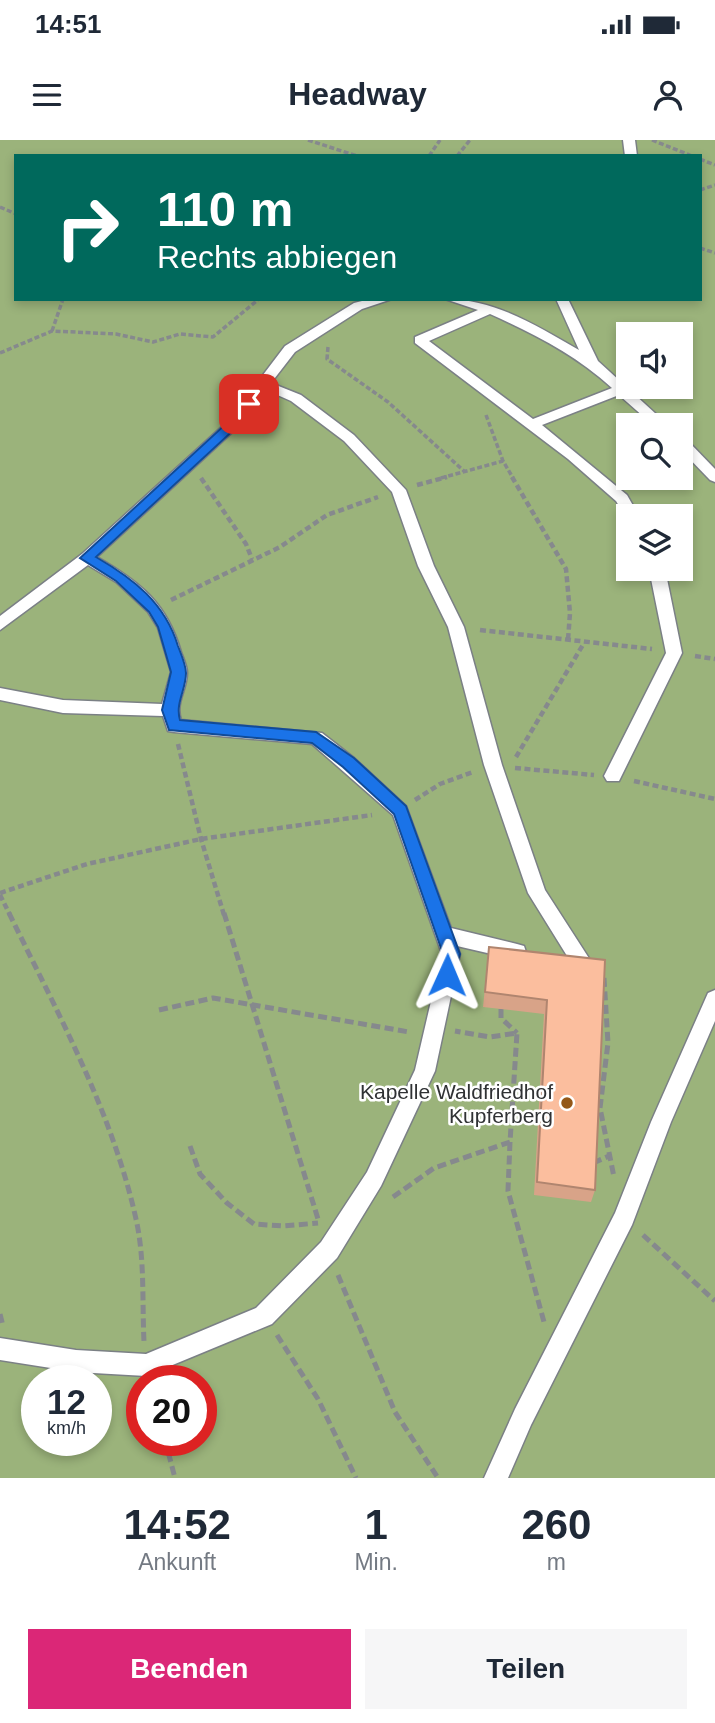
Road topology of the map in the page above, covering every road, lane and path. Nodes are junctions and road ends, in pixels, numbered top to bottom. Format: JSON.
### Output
{"nodes":[{"id":1,"x":308,"y":140,"type":"edge"},
{"id":2,"x":470,"y":140,"type":"edge"},
{"id":3,"x":652,"y":140,"type":"edge"},
{"id":4,"x":351,"y":154,"type":"edge"},
{"id":5,"x":459,"y":154,"type":"edge"},
{"id":6,"x":687,"y":154,"type":"edge"},
{"id":7,"x":62,"y":301,"type":"edge"},
{"id":8,"x":257,"y":301,"type":"edge"},
{"id":9,"x":378,"y":301,"type":"edge"},
{"id":10,"x":459,"y":301,"type":"edge"},
{"id":11,"x":563,"y":301,"type":"edge"},
{"id":12,"x":490,"y":309,"type":"junction"},
{"id":13,"x":52,"y":331,"type":"junction"},
{"id":14,"x":328,"y":345,"type":"dead end"},
{"id":15,"x":0,"y":353,"type":"edge"},
{"id":16,"x":592,"y":363,"type":"junction"},
{"id":17,"x":265,"y":385,"type":"junction"},
{"id":18,"x":616,"y":387,"type":"edge"},
{"id":19,"x":616,"y":391,"type":"edge"},
{"id":20,"x":630,"y":399,"type":"edge"},
{"id":21,"x":497,"y":401,"type":"junction"},
{"id":22,"x":647,"y":413,"type":"edge"},
{"id":23,"x":530,"y":425,"type":"junction"},
{"id":24,"x":693,"y":454,"type":"edge"},
{"id":25,"x":503,"y":461,"type":"junction"},
{"id":26,"x":191,"y":463,"type":"junction"},
{"id":27,"x":465,"y":472,"type":"junction"},
{"id":28,"x":715,"y":477,"type":"edge"},
{"id":29,"x":399,"y":490,"type":"junction"},
{"id":30,"x":625,"y":504,"type":"edge"},
{"id":31,"x":87,"y":558,"type":"junction"},
{"id":32,"x":253,"y":559,"type":"junction"},
{"id":33,"x":659,"y":581,"type":"edge"},
{"id":34,"x":154,"y":608,"type":"junction"},
{"id":35,"x":0,"y":624,"type":"edge"},
{"id":36,"x":456,"y":627,"type":"junction"},
{"id":37,"x":568,"y":640,"type":"junction"},
{"id":38,"x":584,"y":643,"type":"junction"},
{"id":39,"x":638,"y":647,"type":"dead end"},
{"id":40,"x":0,"y":694,"type":"edge"},
{"id":41,"x":172,"y":718,"type":"junction"},
{"id":42,"x":493,"y":765,"type":"junction"},
{"id":43,"x":613,"y":776,"type":"junction"},
{"id":44,"x":715,"y":799,"type":"edge"},
{"id":45,"x":400,"y":811,"type":"junction"},
{"id":46,"x":201,"y":839,"type":"junction"},
{"id":47,"x":0,"y":894,"type":"edge"},
{"id":48,"x":446,"y":935,"type":"junction"},
{"id":49,"x":535,"y":956,"type":"edge"},
{"id":50,"x":560,"y":961,"type":"edge"},
{"id":51,"x":715,"y":999,"type":"edge"},
{"id":52,"x":252,"y":1007,"type":"junction"},
{"id":53,"x":501,"y":1009,"type":"edge"},
{"id":54,"x":159,"y":1010,"type":"dead end"},
{"id":55,"x":517,"y":1033,"type":"junction"},
{"id":56,"x":432,"y":1036,"type":"junction"},
{"id":57,"x":596,"y":1042,"type":"edge"},
{"id":58,"x":608,"y":1043,"type":"dead end"},
{"id":59,"x":510,"y":1142,"type":"junction"},
{"id":60,"x":190,"y":1146,"type":"dead end"},
{"id":61,"x":609,"y":1156,"type":"dead end"},
{"id":62,"x":593,"y":1163,"type":"edge"},
{"id":63,"x":382,"y":1206,"type":"dead end"},
{"id":64,"x":320,"y":1223,"type":"junction"},
{"id":65,"x":330,"y":1250,"type":"junction"},
{"id":66,"x":264,"y":1316,"type":"junction"},
{"id":67,"x":0,"y":1349,"type":"edge"},
{"id":68,"x":554,"y":1357,"type":"junction"},
{"id":69,"x":146,"y":1365,"type":"junction"},
{"id":70,"x":169,"y":1456,"type":"edge"},
{"id":71,"x":175,"y":1478,"type":"edge"},
{"id":72,"x":356,"y":1478,"type":"edge"},
{"id":73,"x":438,"y":1478,"type":"edge"},
{"id":74,"x":496,"y":1478,"type":"edge"}],
"edges":[{"from":1,"to":4,"type":"path"},
{"from":2,"to":5,"type":"path"},
{"from":3,"to":6,"type":"path"},
{"from":7,"to":13,"type":"path"},
{"from":8,"to":13,"type":"path"},
{"from":9,"to":17,"type":"lane"},
{"from":10,"to":12,"type":"lane"},
{"from":11,"to":16,"type":"lane"},
{"from":12,"to":16,"type":"lane"},
{"from":12,"to":21,"type":"lane"},
{"from":13,"to":15,"type":"path"},
{"from":14,"to":27,"type":"path"},
{"from":16,"to":18,"type":"lane"},
{"from":17,"to":26,"type":"lane"},
{"from":17,"to":29,"type":"lane"},
{"from":19,"to":23,"type":"lane"},
{"from":20,"to":22,"type":"lane"},
{"from":21,"to":23,"type":"lane"},
{"from":21,"to":25,"type":"path"},
{"from":23,"to":30,"type":"lane"},
{"from":24,"to":28,"type":"lane"},
{"from":25,"to":27,"type":"path"},
{"from":25,"to":37,"type":"path"},
{"from":26,"to":31,"type":"lane"},
{"from":26,"to":32,"type":"path"},
{"from":27,"to":29,"type":"path"},
{"from":29,"to":32,"type":"path"},
{"from":29,"to":36,"type":"lane"},
{"from":31,"to":34,"type":"lane"},
{"from":31,"to":35,"type":"lane"},
{"from":32,"to":34,"type":"path"},
{"from":33,"to":43,"type":"lane"},
{"from":34,"to":41,"type":"lane"},
{"from":36,"to":37,"type":"path"},
{"from":36,"to":42,"type":"lane"},
{"from":37,"to":38,"type":"path"},
{"from":38,"to":39,"type":"path"},
{"from":38,"to":43,"type":"path"},
{"from":40,"to":41,"type":"lane"},
{"from":41,"to":45,"type":"lane"},
{"from":41,"to":46,"type":"path"},
{"from":42,"to":45,"type":"path"},
{"from":42,"to":50,"type":"lane"},
{"from":43,"to":44,"type":"path"},
{"from":45,"to":46,"type":"path"},
{"from":45,"to":48,"type":"lane"},
{"from":46,"to":47,"type":"path"},
{"from":46,"to":52,"type":"path"},
{"from":47,"to":69,"type":"path"},
{"from":48,"to":49,"type":"lane"},
{"from":48,"to":56,"type":"lane"},
{"from":51,"to":68,"type":"lane"},
{"from":52,"to":54,"type":"path"},
{"from":52,"to":56,"type":"path"},
{"from":52,"to":64,"type":"path"},
{"from":53,"to":55,"type":"path"},
{"from":55,"to":56,"type":"path"},
{"from":55,"to":59,"type":"path"},
{"from":56,"to":65,"type":"lane"},
{"from":57,"to":58,"type":"path"},
{"from":59,"to":63,"type":"path"},
{"from":59,"to":68,"type":"path"},
{"from":60,"to":64,"type":"path"},
{"from":61,"to":62,"type":"path"},
{"from":64,"to":65,"type":"path"},
{"from":65,"to":66,"type":"lane"},
{"from":65,"to":73,"type":"path"},
{"from":66,"to":69,"type":"lane"},
{"from":66,"to":72,"type":"path"},
{"from":67,"to":69,"type":"lane"},
{"from":68,"to":74,"type":"lane"},
{"from":70,"to":71,"type":"path"}]}
